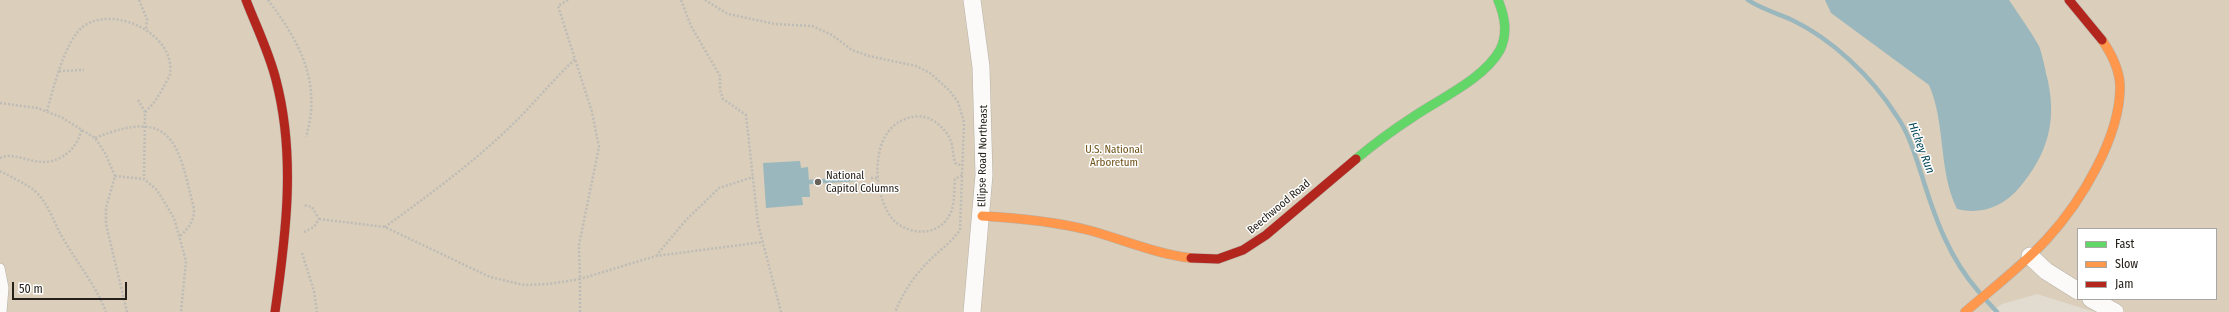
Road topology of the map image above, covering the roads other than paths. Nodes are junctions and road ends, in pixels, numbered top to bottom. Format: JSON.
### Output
{"nodes":[{"id":1,"x":246,"y":0,"type":"edge"},
{"id":2,"x":972,"y":0,"type":"edge"},
{"id":3,"x":1498,"y":0,"type":"edge"},
{"id":4,"x":2069,"y":0,"type":"edge"},
{"id":5,"x":982,"y":216,"type":"junction"},
{"id":6,"x":2030,"y":256,"type":"junction"},
{"id":7,"x":0,"y":268,"type":"edge"},
{"id":8,"x":2077,"y":290,"type":"edge"},
{"id":9,"x":2093,"y":300,"type":"edge"},
{"id":10,"x":1967,"y":310,"type":"edge"},
{"id":11,"x":2,"y":312,"type":"edge"},
{"id":12,"x":275,"y":312,"type":"edge"},
{"id":13,"x":972,"y":312,"type":"edge"},
{"id":14,"x":2115,"y":312,"type":"edge"}],
"edges":[{"from":1,"to":12,"type":"street"},
{"from":2,"to":5,"type":"street","name":"Ellipse Road Northeast"},
{"from":3,"to":5,"type":"street","name":"Beechwood Road"},
{"from":4,"to":6,"type":"street"},
{"from":5,"to":13,"type":"street","name":"Ellipse Road Northeast"},
{"from":6,"to":8,"type":"street"},
{"from":6,"to":10,"type":"street"},
{"from":7,"to":11,"type":"lane"},
{"from":9,"to":14,"type":"street"}]}
